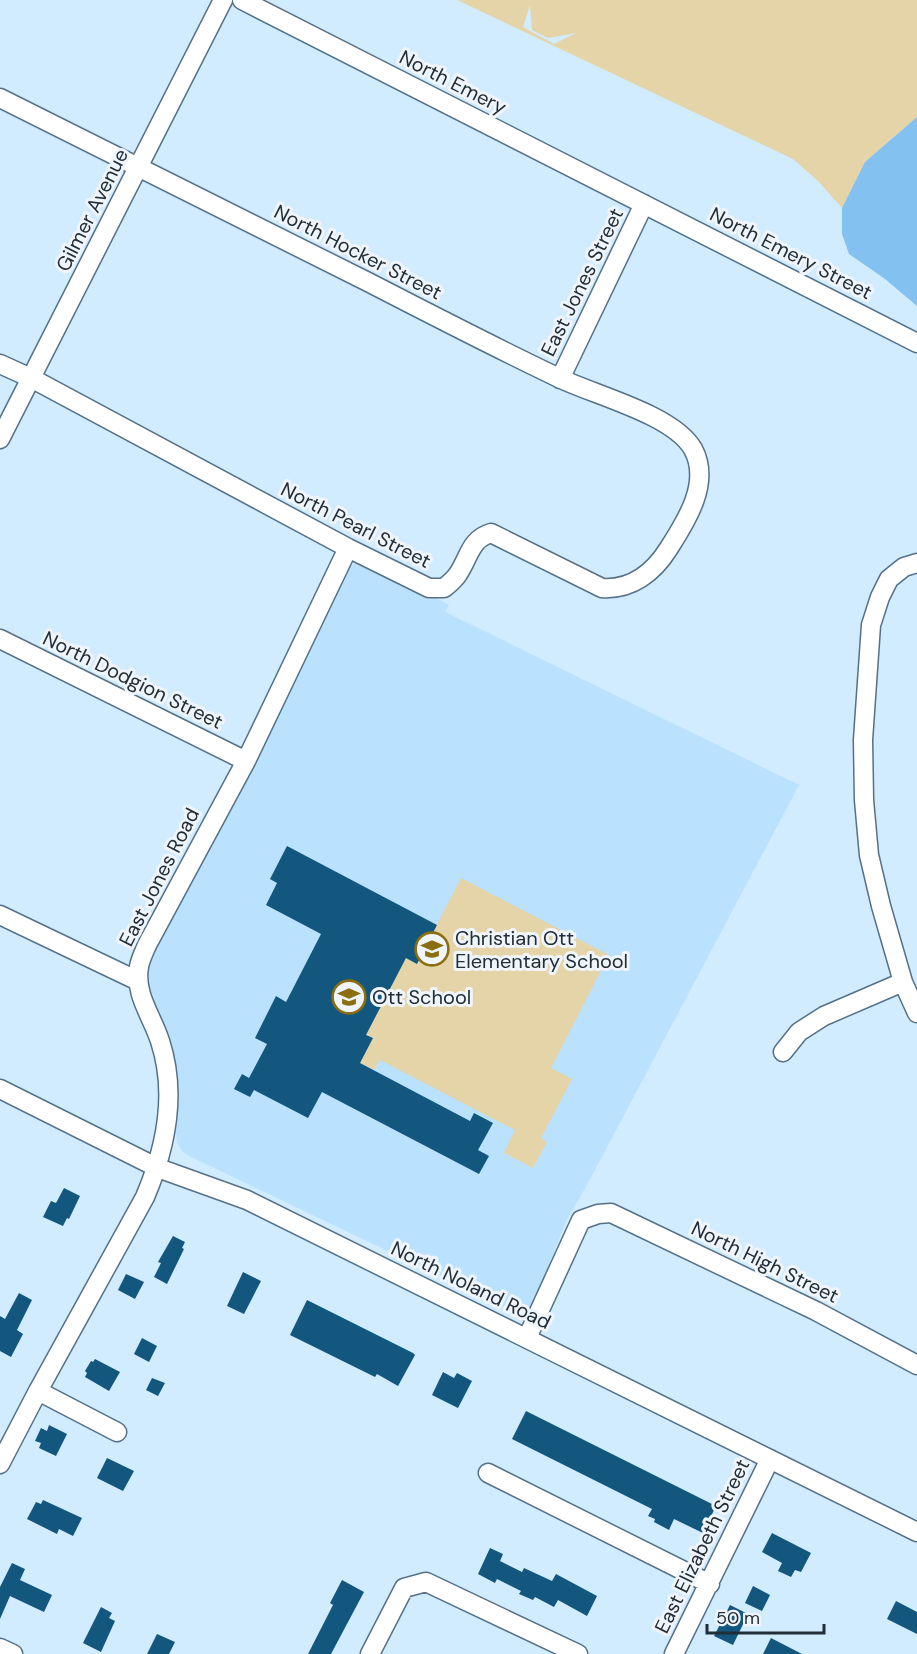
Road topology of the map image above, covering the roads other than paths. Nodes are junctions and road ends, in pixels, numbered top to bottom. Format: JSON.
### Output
{"nodes":[{"id":1,"x":223,"y":0,"type":"edge"},
{"id":2,"x":242,"y":0,"type":"edge"},
{"id":3,"x":0,"y":98,"type":"edge"},
{"id":4,"x":139,"y":167,"type":"junction"},
{"id":5,"x":644,"y":204,"type":"junction"},
{"id":6,"x":917,"y":343,"type":"edge"},
{"id":7,"x":0,"y":364,"type":"edge"},
{"id":8,"x":31,"y":378,"type":"junction"},
{"id":9,"x":560,"y":379,"type":"junction"},
{"id":10,"x":0,"y":439,"type":"edge"},
{"id":11,"x":693,"y":449,"type":"joint"},
{"id":12,"x":348,"y":548,"type":"junction"},
{"id":13,"x":910,"y":565,"type":"edge"},
{"id":14,"x":0,"y":639,"type":"edge"},
{"id":15,"x":246,"y":761,"type":"junction"},
{"id":16,"x":0,"y":915,"type":"edge"},
{"id":17,"x":138,"y":981,"type":"junction"},
{"id":18,"x":903,"y":982,"type":"junction"},
{"id":19,"x":917,"y":1013,"type":"edge"},
{"id":20,"x":783,"y":1052,"type":"dead end"},
{"id":21,"x":0,"y":1089,"type":"edge"},
{"id":22,"x":158,"y":1168,"type":"junction"},
{"id":23,"x":527,"y":1338,"type":"junction"},
{"id":24,"x":917,"y":1365,"type":"edge"},
{"id":25,"x":38,"y":1391,"type":"junction"},
{"id":26,"x":117,"y":1432,"type":"dead end"},
{"id":27,"x":770,"y":1459,"type":"junction"},
{"id":28,"x":0,"y":1464,"type":"edge"},
{"id":29,"x":488,"y":1473,"type":"dead end"},
{"id":30,"x":917,"y":1533,"type":"edge"},
{"id":31,"x":710,"y":1584,"type":"junction"},
{"id":32,"x":0,"y":1648,"type":"edge"},
{"id":33,"x":13,"y":1654,"type":"edge"},
{"id":34,"x":370,"y":1654,"type":"edge"},
{"id":35,"x":578,"y":1654,"type":"edge"},
{"id":36,"x":674,"y":1654,"type":"edge"}],
"edges":[{"from":1,"to":4,"type":"street","name":"Gilmer Avenue"},
{"from":2,"to":5,"type":"street","name":"North Emery"},
{"from":3,"to":4,"type":"street","name":"North Hocker Street"},
{"from":4,"to":8,"type":"street","name":"Gilmer Avenue"},
{"from":4,"to":9,"type":"street","name":"North Hocker Street"},
{"from":5,"to":6,"type":"street","name":"North Emery Street"},
{"from":5,"to":9,"type":"street","name":"East Jones Street"},
{"from":7,"to":8,"type":"street","name":"North Pearl Street"},
{"from":8,"to":10,"type":"street","name":"Gilmer Avenue"},
{"from":8,"to":12,"type":"street","name":"North Pearl Street"},
{"from":9,"to":11,"type":"street","name":"North Hocker Street"},
{"from":11,"to":12,"type":"street","name":"North Pearl Street"},
{"from":12,"to":15,"type":"street","name":"East Jones Road"},
{"from":13,"to":18,"type":"street"},
{"from":14,"to":15,"type":"street","name":"North Dodgion Street"},
{"from":15,"to":17,"type":"street","name":"East Jones Road"},
{"from":16,"to":17,"type":"street"},
{"from":17,"to":22,"type":"street","name":"East Jones Road"},
{"from":18,"to":19,"type":"street"},
{"from":18,"to":20,"type":"street"},
{"from":21,"to":22,"type":"street","name":"North Noland Road"},
{"from":22,"to":23,"type":"street","name":"North Noland Road"},
{"from":22,"to":25,"type":"street","name":"East Jones Road"},
{"from":23,"to":24,"type":"street","name":"North High Street"},
{"from":23,"to":27,"type":"street","name":"North Noland Road"},
{"from":25,"to":26,"type":"street"},
{"from":25,"to":28,"type":"street","name":"East Jones Road"},
{"from":27,"to":30,"type":"street","name":"North Noland Road"},
{"from":27,"to":31,"type":"street","name":"East Elizabeth Street"},
{"from":29,"to":31,"type":"street"},
{"from":31,"to":36,"type":"street","name":"East Elizabeth Street"},
{"from":32,"to":33,"type":"street"},
{"from":34,"to":35,"type":"street"}]}
